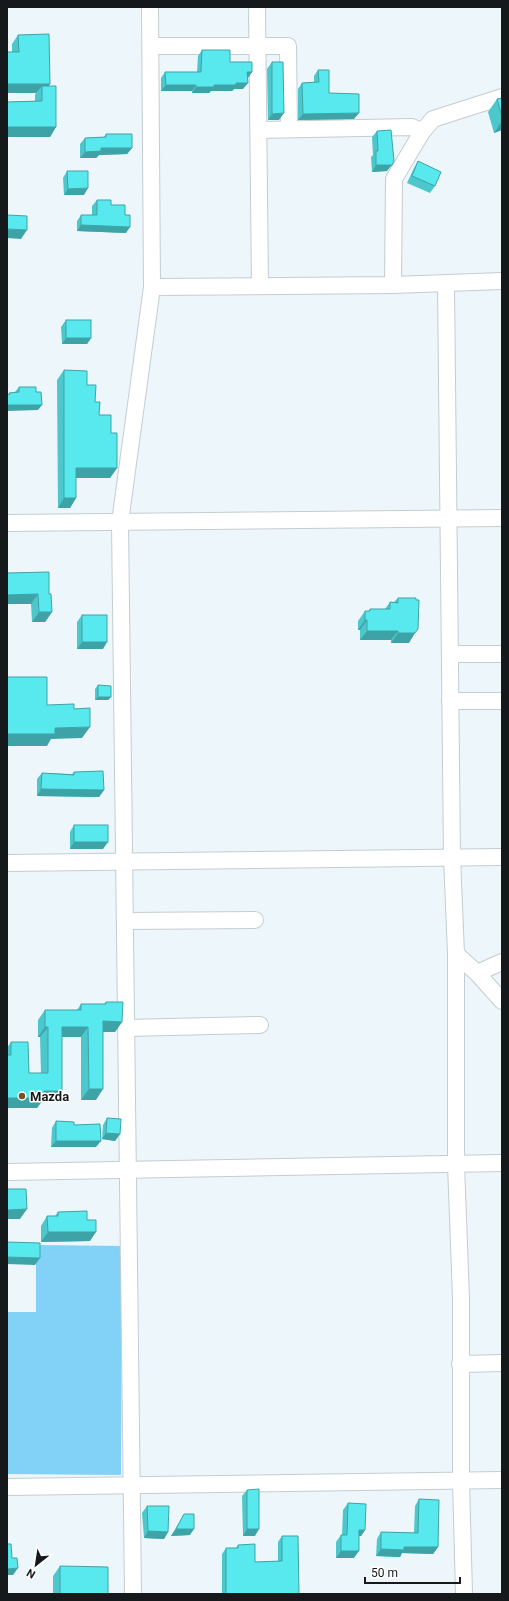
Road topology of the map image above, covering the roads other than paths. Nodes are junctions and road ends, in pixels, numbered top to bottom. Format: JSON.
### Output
{"nodes":[{"id":1,"x":150,"y":7,"type":"edge"},
{"id":2,"x":257,"y":7,"type":"edge"},
{"id":3,"x":150,"y":46,"type":"junction"},
{"id":4,"x":258,"y":46,"type":"junction"},
{"id":5,"x":502,"y":97,"type":"edge"},
{"id":6,"x":289,"y":129,"type":"junction"},
{"id":7,"x":259,"y":130,"type":"junction"},
{"id":8,"x":422,"y":132,"type":"junction"},
{"id":9,"x":502,"y":281,"type":"edge"},
{"id":10,"x":446,"y":284,"type":"junction"},
{"id":11,"x":393,"y":285,"type":"junction"},
{"id":12,"x":260,"y":286,"type":"junction"},
{"id":13,"x":152,"y":287,"type":"junction"},
{"id":14,"x":448,"y":518,"type":"junction"},
{"id":15,"x":502,"y":518,"type":"edge"},
{"id":16,"x":120,"y":522,"type":"junction"},
{"id":17,"x":7,"y":523,"type":"edge"},
{"id":18,"x":450,"y":654,"type":"junction"},
{"id":19,"x":502,"y":654,"type":"edge"},
{"id":20,"x":450,"y":701,"type":"junction"},
{"id":21,"x":502,"y":701,"type":"edge"},
{"id":22,"x":502,"y":856,"type":"edge"},
{"id":23,"x":452,"y":858,"type":"junction"},
{"id":24,"x":125,"y":862,"type":"junction"},
{"id":25,"x":7,"y":863,"type":"edge"},
{"id":26,"x":255,"y":920,"type":"dead end"},
{"id":27,"x":126,"y":921,"type":"junction"},
{"id":28,"x":456,"y":954,"type":"junction"},
{"id":29,"x":502,"y":962,"type":"edge"},
{"id":30,"x":477,"y":973,"type":"junction"},
{"id":31,"x":502,"y":1001,"type":"edge"},
{"id":32,"x":260,"y":1025,"type":"dead end"},
{"id":33,"x":126,"y":1028,"type":"junction"},
{"id":34,"x":502,"y":1163,"type":"edge"},
{"id":35,"x":456,"y":1164,"type":"junction"},
{"id":36,"x":128,"y":1169,"type":"junction"},
{"id":37,"x":7,"y":1172,"type":"edge"},
{"id":38,"x":502,"y":1363,"type":"edge"},
{"id":39,"x":460,"y":1364,"type":"junction"},
{"id":40,"x":461,"y":1480,"type":"junction"},
{"id":41,"x":502,"y":1480,"type":"edge"},
{"id":42,"x":131,"y":1486,"type":"junction"},
{"id":43,"x":7,"y":1487,"type":"edge"},
{"id":44,"x":133,"y":1594,"type":"edge"},
{"id":45,"x":464,"y":1594,"type":"edge"}],
"edges":[{"from":1,"to":3,"type":"street"},
{"from":2,"to":4,"type":"street"},
{"from":3,"to":4,"type":"street"},
{"from":3,"to":13,"type":"street"},
{"from":4,"to":6,"type":"street"},
{"from":4,"to":7,"type":"street"},
{"from":5,"to":8,"type":"street"},
{"from":6,"to":7,"type":"street"},
{"from":6,"to":8,"type":"street"},
{"from":7,"to":12,"type":"street"},
{"from":8,"to":11,"type":"street"},
{"from":9,"to":10,"type":"street"},
{"from":10,"to":11,"type":"street"},
{"from":10,"to":14,"type":"street"},
{"from":11,"to":12,"type":"street"},
{"from":12,"to":13,"type":"street"},
{"from":13,"to":16,"type":"street"},
{"from":14,"to":15,"type":"street"},
{"from":14,"to":16,"type":"street"},
{"from":14,"to":18,"type":"street"},
{"from":16,"to":17,"type":"street"},
{"from":16,"to":24,"type":"street"},
{"from":18,"to":19,"type":"street"},
{"from":18,"to":20,"type":"street"},
{"from":20,"to":21,"type":"street"},
{"from":20,"to":23,"type":"street"},
{"from":22,"to":23,"type":"street"},
{"from":23,"to":24,"type":"street"},
{"from":23,"to":28,"type":"street"},
{"from":24,"to":25,"type":"street"},
{"from":24,"to":27,"type":"street"},
{"from":26,"to":27,"type":"street"},
{"from":27,"to":33,"type":"street"},
{"from":28,"to":30,"type":"street"},
{"from":28,"to":35,"type":"street"},
{"from":29,"to":30,"type":"street"},
{"from":30,"to":31,"type":"street"},
{"from":32,"to":33,"type":"street"},
{"from":33,"to":36,"type":"street"},
{"from":34,"to":35,"type":"street"},
{"from":35,"to":36,"type":"street"},
{"from":35,"to":39,"type":"street"},
{"from":36,"to":37,"type":"street"},
{"from":36,"to":42,"type":"street"},
{"from":38,"to":39,"type":"street"},
{"from":39,"to":40,"type":"street"},
{"from":40,"to":41,"type":"street"},
{"from":40,"to":42,"type":"street"},
{"from":40,"to":45,"type":"street"},
{"from":42,"to":43,"type":"street"},
{"from":42,"to":44,"type":"street"}]}
